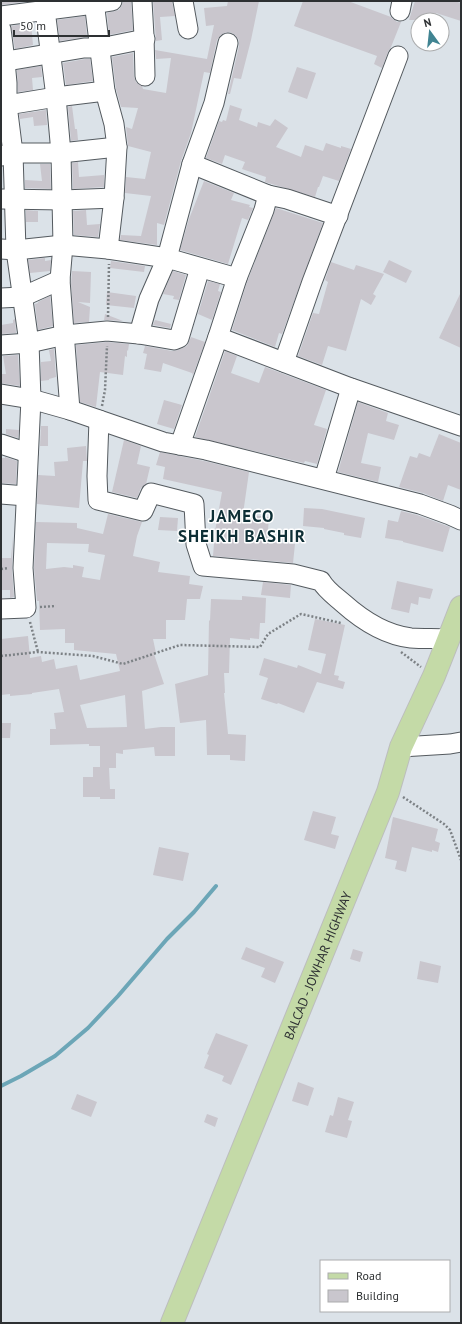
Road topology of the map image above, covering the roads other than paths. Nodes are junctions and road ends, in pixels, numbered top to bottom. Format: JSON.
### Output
{"nodes":[{"id":1,"x":142,"y":1,"type":"edge"},
{"id":2,"x":183,"y":1,"type":"edge"},
{"id":3,"x":100,"y":2,"type":"edge"},
{"id":4,"x":45,"y":5,"type":"edge"},
{"id":5,"x":1,"y":16,"type":"edge"},
{"id":6,"x":1,"y":29,"type":"edge"},
{"id":7,"x":188,"y":29,"type":"dead end"},
{"id":8,"x":145,"y":39,"type":"junction"},
{"id":9,"x":228,"y":43,"type":"dead end"},
{"id":10,"x":100,"y":48,"type":"junction"},
{"id":11,"x":50,"y":53,"type":"junction"},
{"id":12,"x":398,"y":56,"type":"dead end"},
{"id":13,"x":3,"y":62,"type":"edge"},
{"id":14,"x":145,"y":76,"type":"dead end"},
{"id":15,"x":105,"y":91,"type":"junction"},
{"id":16,"x":56,"y":97,"type":"junction"},
{"id":17,"x":4,"y":106,"type":"edge"},
{"id":18,"x":117,"y":147,"type":"junction"},
{"id":19,"x":61,"y":153,"type":"junction"},
{"id":20,"x":7,"y":155,"type":"edge"},
{"id":21,"x":192,"y":164,"type":"junction"},
{"id":22,"x":268,"y":195,"type":"junction"},
{"id":23,"x":114,"y":198,"type":"junction"},
{"id":24,"x":8,"y":199,"type":"edge"},
{"id":25,"x":63,"y":200,"type":"junction"},
{"id":26,"x":338,"y":216,"type":"junction"},
{"id":27,"x":63,"y":245,"type":"junction"},
{"id":28,"x":108,"y":249,"type":"junction"},
{"id":29,"x":9,"y":250,"type":"edge"},
{"id":30,"x":167,"y":258,"type":"junction"},
{"id":31,"x":200,"y":268,"type":"junction"},
{"id":32,"x":237,"y":278,"type":"junction"},
{"id":33,"x":60,"y":280,"type":"junction"},
{"id":34,"x":22,"y":297,"type":"junction"},
{"id":35,"x":1,"y":298,"type":"edge"},
{"id":36,"x":139,"y":334,"type":"junction"},
{"id":37,"x":65,"y":335,"type":"junction"},
{"id":38,"x":218,"y":337,"type":"junction"},
{"id":39,"x":29,"y":343,"type":"junction"},
{"id":40,"x":1,"y":344,"type":"edge"},
{"id":41,"x":284,"y":362,"type":"junction"},
{"id":42,"x":351,"y":388,"type":"junction"},
{"id":43,"x":1,"y":394,"type":"edge"},
{"id":44,"x":31,"y":399,"type":"junction"},
{"id":45,"x":70,"y":410,"type":"junction"},
{"id":46,"x":99,"y":420,"type":"junction"},
{"id":47,"x":461,"y":426,"type":"edge"},
{"id":48,"x":1,"y":444,"type":"edge"},
{"id":49,"x":180,"y":445,"type":"junction"},
{"id":50,"x":28,"y":453,"type":"junction"},
{"id":51,"x":324,"y":480,"type":"junction"},
{"id":52,"x":1,"y":494,"type":"edge"},
{"id":53,"x":26,"y":496,"type":"junction"},
{"id":54,"x":461,"y":520,"type":"edge"},
{"id":55,"x":461,"y":608,"type":"edge"},
{"id":56,"x":1,"y":609,"type":"edge"},
{"id":57,"x":449,"y":639,"type":"junction"},
{"id":58,"x":461,"y":742,"type":"edge"},
{"id":59,"x":401,"y":747,"type":"junction"},
{"id":60,"x":172,"y":1323,"type":"edge"}],
"edges":[{"from":1,"to":8,"type":"street"},
{"from":2,"to":7,"type":"street"},
{"from":3,"to":4,"type":"street"},
{"from":3,"to":10,"type":"street"},
{"from":4,"to":5,"type":"street"},
{"from":4,"to":11,"type":"street"},
{"from":6,"to":13,"type":"street"},
{"from":8,"to":10,"type":"street"},
{"from":8,"to":14,"type":"street"},
{"from":9,"to":21,"type":"street"},
{"from":10,"to":11,"type":"street"},
{"from":10,"to":15,"type":"street"},
{"from":11,"to":13,"type":"street"},
{"from":11,"to":16,"type":"street"},
{"from":12,"to":26,"type":"street"},
{"from":13,"to":17,"type":"street"},
{"from":15,"to":16,"type":"street"},
{"from":15,"to":18,"type":"street"},
{"from":16,"to":17,"type":"street"},
{"from":16,"to":19,"type":"street"},
{"from":17,"to":20,"type":"street"},
{"from":18,"to":19,"type":"street"},
{"from":18,"to":23,"type":"street"},
{"from":19,"to":20,"type":"street"},
{"from":19,"to":25,"type":"street"},
{"from":20,"to":24,"type":"street"},
{"from":21,"to":22,"type":"street"},
{"from":21,"to":30,"type":"street"},
{"from":22,"to":26,"type":"street"},
{"from":22,"to":32,"type":"street"},
{"from":23,"to":25,"type":"street"},
{"from":23,"to":28,"type":"street"},
{"from":24,"to":25,"type":"street"},
{"from":24,"to":29,"type":"street"},
{"from":25,"to":27,"type":"street"},
{"from":26,"to":41,"type":"street"},
{"from":27,"to":28,"type":"street"},
{"from":27,"to":29,"type":"street"},
{"from":27,"to":33,"type":"street"},
{"from":28,"to":30,"type":"street"},
{"from":29,"to":34,"type":"street"},
{"from":30,"to":31,"type":"street"},
{"from":30,"to":36,"type":"street"},
{"from":31,"to":32,"type":"street"},
{"from":31,"to":36,"type":"street"},
{"from":32,"to":38,"type":"street"},
{"from":33,"to":34,"type":"street"},
{"from":33,"to":37,"type":"street"},
{"from":34,"to":35,"type":"street"},
{"from":34,"to":39,"type":"street"},
{"from":36,"to":37,"type":"street"},
{"from":37,"to":39,"type":"street"},
{"from":37,"to":45,"type":"street"},
{"from":38,"to":41,"type":"street"},
{"from":38,"to":49,"type":"street"},
{"from":39,"to":40,"type":"street"},
{"from":39,"to":44,"type":"street"},
{"from":41,"to":42,"type":"street"},
{"from":42,"to":47,"type":"street"},
{"from":42,"to":51,"type":"street"},
{"from":43,"to":44,"type":"street"},
{"from":44,"to":45,"type":"street"},
{"from":44,"to":50,"type":"street"},
{"from":45,"to":46,"type":"street"},
{"from":46,"to":49,"type":"street"},
{"from":46,"to":57,"type":"street"},
{"from":48,"to":50,"type":"street"},
{"from":49,"to":51,"type":"street"},
{"from":50,"to":53,"type":"street"},
{"from":51,"to":54,"type":"street"},
{"from":52,"to":53,"type":"street"},
{"from":53,"to":56,"type":"street"},
{"from":55,"to":57,"type":"main road","name":"BALCAD - JOWHAR HIGHWAY"},
{"from":57,"to":59,"type":"main road","name":"BALCAD - JOWHAR HIGHWAY"},
{"from":58,"to":59,"type":"street"},
{"from":59,"to":60,"type":"main road","name":"BALCAD - JOWHAR HIGHWAY"}]}
